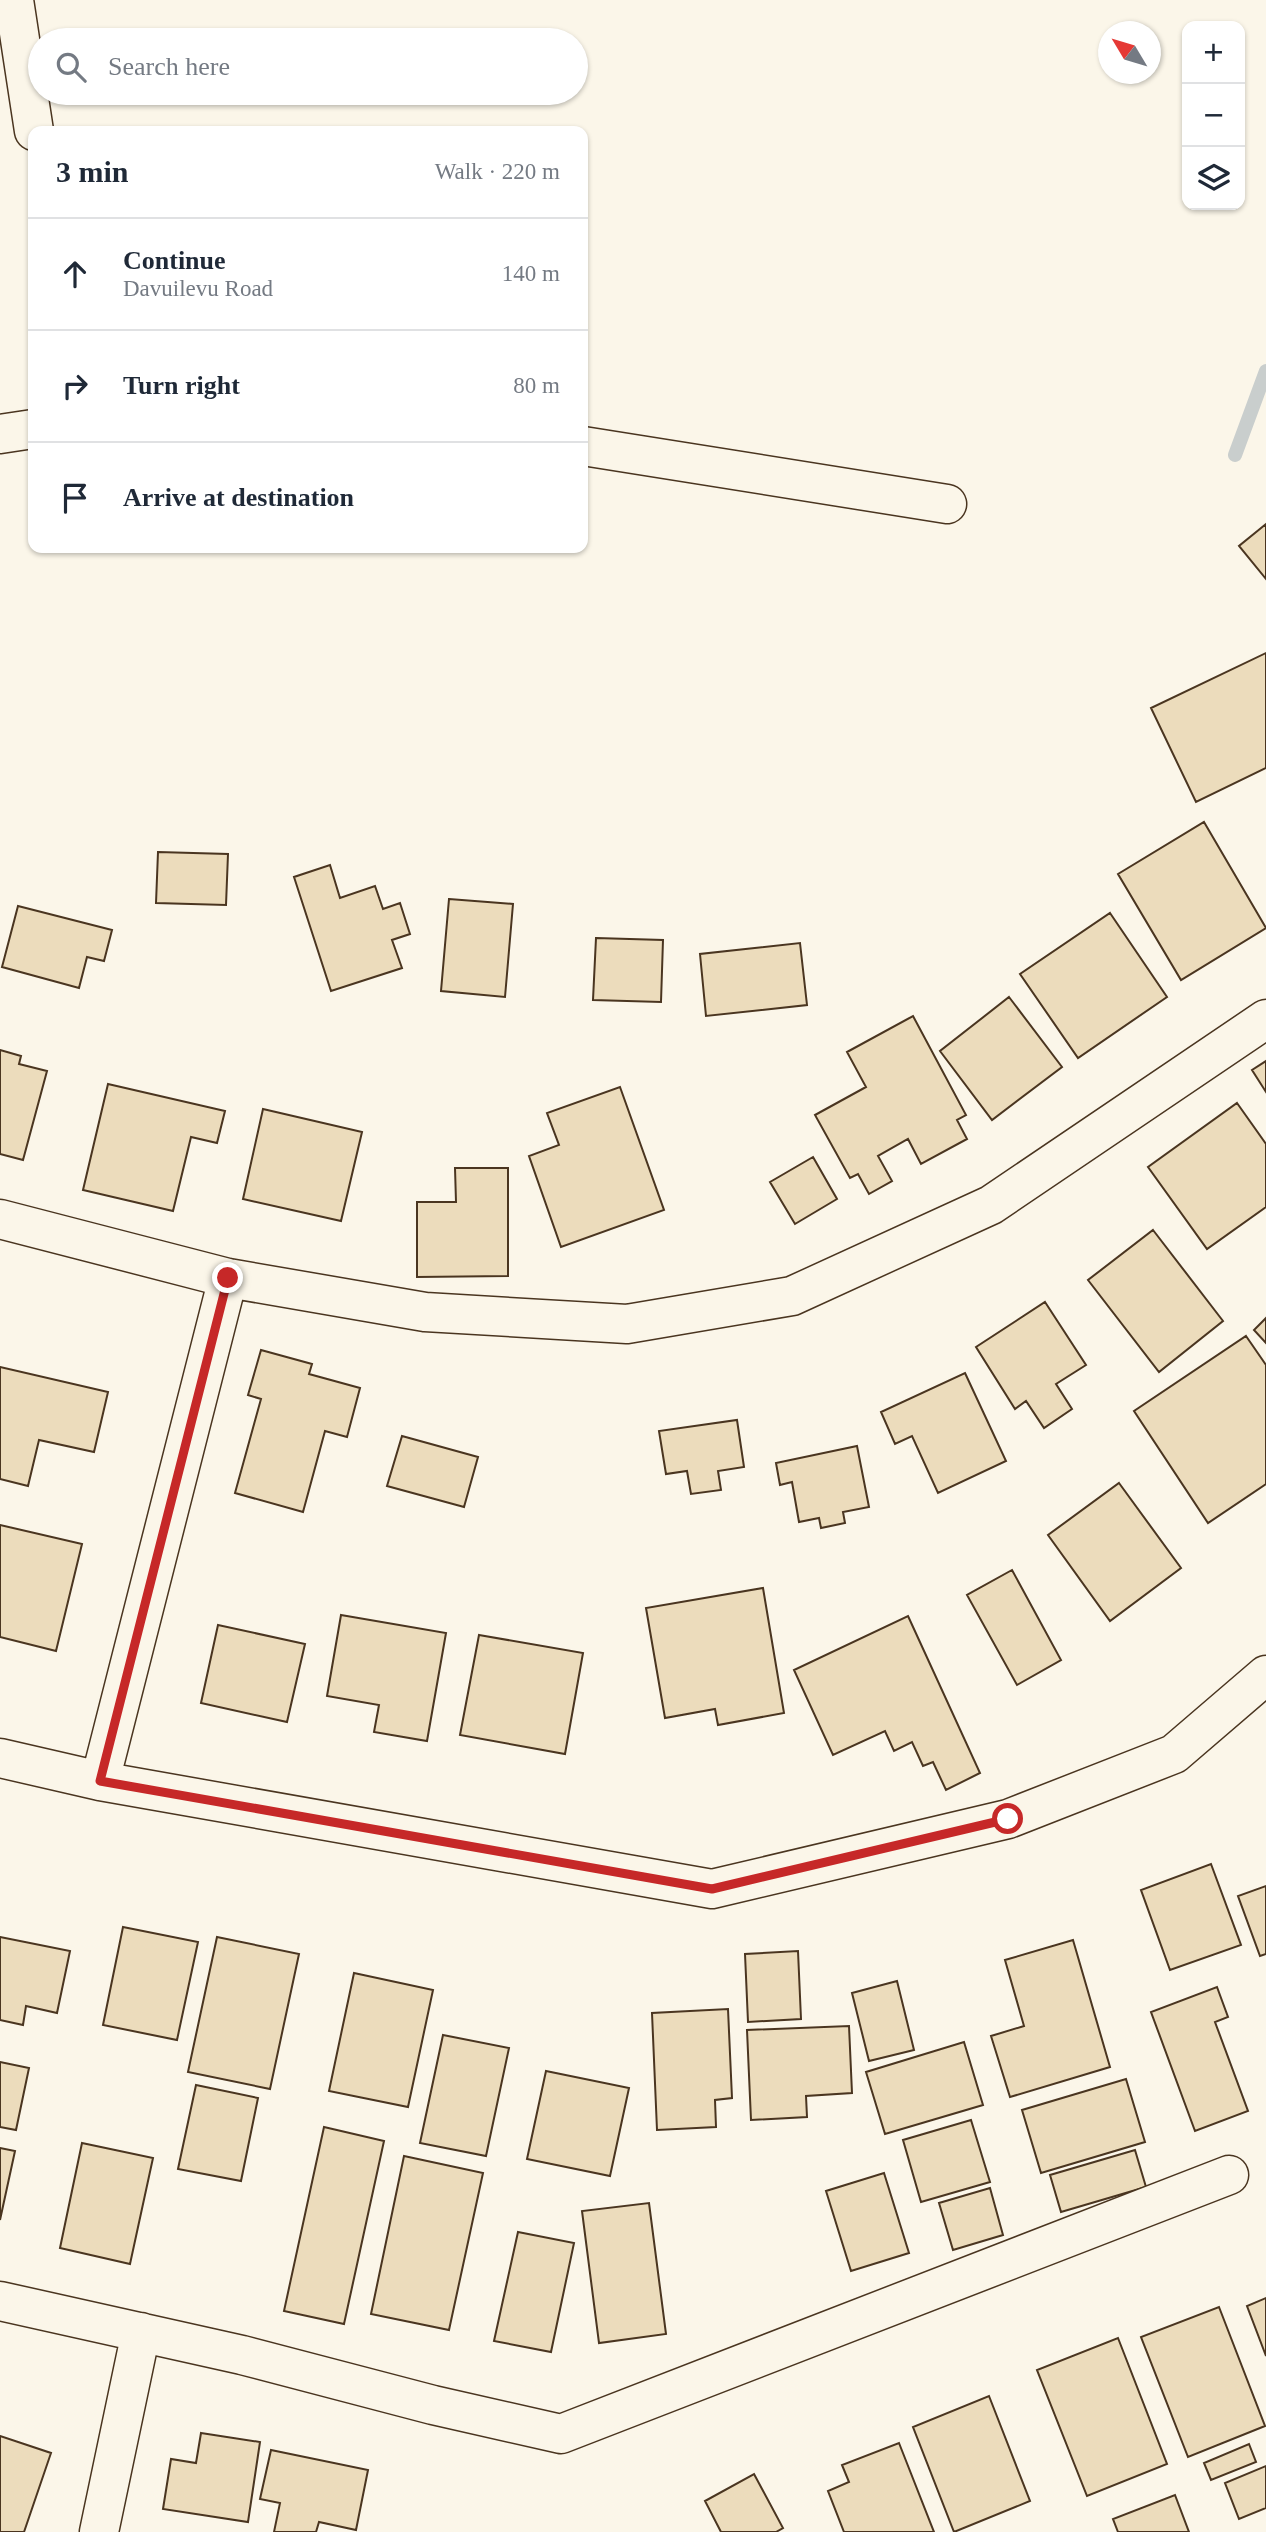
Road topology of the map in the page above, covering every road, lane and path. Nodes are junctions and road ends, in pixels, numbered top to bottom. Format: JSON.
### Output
{"nodes":[{"id":1,"x":14,"y":0,"type":"edge"},
{"id":2,"x":28,"y":92,"type":"edge"},
{"id":3,"x":30,"y":105,"type":"edge"},
{"id":4,"x":33,"y":126,"type":"edge"},
{"id":5,"x":28,"y":430,"type":"edge"},
{"id":6,"x":0,"y":434,"type":"edge"},
{"id":7,"x":588,"y":447,"type":"edge"},
{"id":8,"x":947,"y":504,"type":"dead end"},
{"id":9,"x":1266,"y":1019,"type":"edge"},
{"id":10,"x":0,"y":1219,"type":"edge"},
{"id":11,"x":228,"y":1278,"type":"junction"},
{"id":12,"x":1266,"y":1675,"type":"edge"},
{"id":13,"x":0,"y":1758,"type":"edge"},
{"id":14,"x":100,"y":1781,"type":"junction"},
{"id":15,"x":1229,"y":2175,"type":"dead end"},
{"id":16,"x":0,"y":2301,"type":"edge"},
{"id":17,"x":141,"y":2333,"type":"junction"},
{"id":18,"x":99,"y":2532,"type":"edge"}],
"edges":[{"from":1,"to":2,"type":"street"},
{"from":3,"to":4,"type":"street"},
{"from":5,"to":6,"type":"street"},
{"from":7,"to":8,"type":"street"},
{"from":9,"to":11,"type":"street"},
{"from":10,"to":11,"type":"street"},
{"from":11,"to":14,"type":"street"},
{"from":12,"to":14,"type":"street"},
{"from":13,"to":14,"type":"street"},
{"from":15,"to":17,"type":"street"},
{"from":16,"to":17,"type":"street"},
{"from":17,"to":18,"type":"street"}]}
